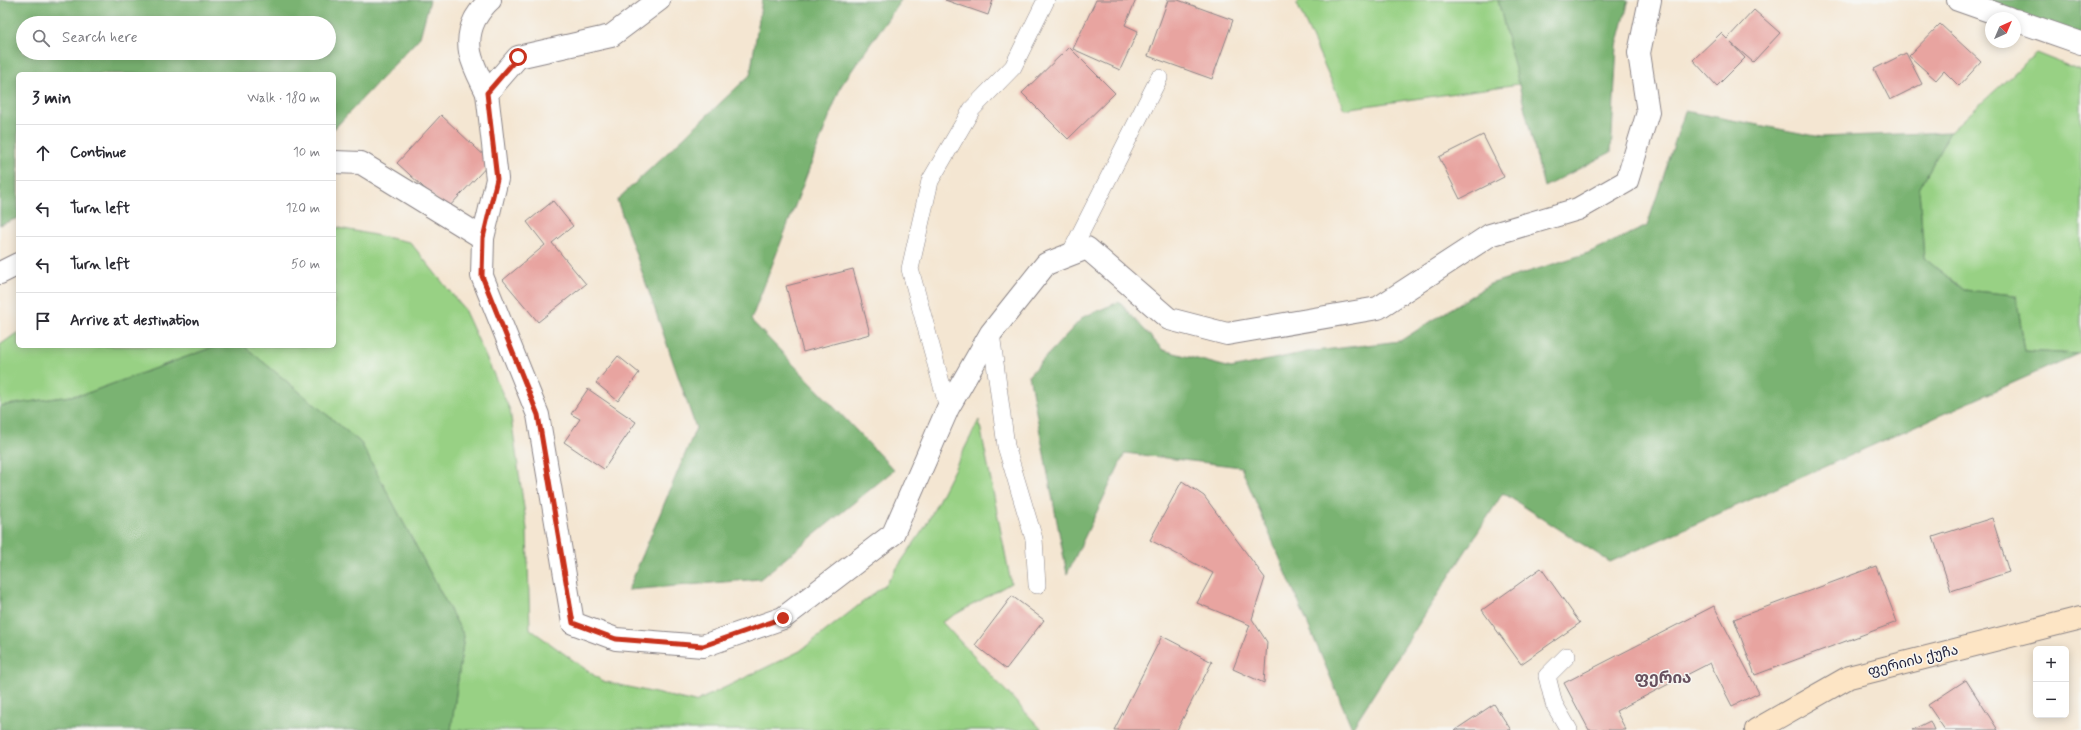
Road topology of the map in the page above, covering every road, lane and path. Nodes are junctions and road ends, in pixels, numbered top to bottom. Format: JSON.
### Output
{"nodes":[{"id":1,"x":490,"y":0,"type":"edge"},
{"id":2,"x":658,"y":0,"type":"edge"},
{"id":3,"x":1046,"y":0,"type":"edge"},
{"id":4,"x":1650,"y":0,"type":"edge"},
{"id":5,"x":1958,"y":0,"type":"edge"},
{"id":6,"x":1992,"y":12,"type":"edge"},
{"id":7,"x":2021,"y":22,"type":"edge"},
{"id":8,"x":2081,"y":43,"type":"edge"},
{"id":9,"x":1159,"y":78,"type":"dead end"},
{"id":10,"x":487,"y":93,"type":"junction"},
{"id":11,"x":336,"y":162,"type":"edge"},
{"id":12,"x":483,"y":238,"type":"junction"},
{"id":13,"x":1070,"y":254,"type":"junction"},
{"id":14,"x":16,"y":265,"type":"edge"},
{"id":15,"x":0,"y":273,"type":"edge"},
{"id":16,"x":991,"y":333,"type":"junction"},
{"id":17,"x":948,"y":408,"type":"junction"},
{"id":18,"x":1037,"y":585,"type":"dead end"},
{"id":19,"x":2081,"y":618,"type":"edge"},
{"id":20,"x":1567,"y":656,"type":"dead end"},
{"id":21,"x":1569,"y":730,"type":"edge"},
{"id":22,"x":1756,"y":730,"type":"edge"}],
"edges":[{"from":1,"to":10,"type":"street"},
{"from":2,"to":10,"type":"street"},
{"from":3,"to":17,"type":"lane"},
{"from":4,"to":13,"type":"street"},
{"from":5,"to":6,"type":"street"},
{"from":7,"to":8,"type":"street"},
{"from":9,"to":13,"type":"lane"},
{"from":10,"to":12,"type":"street"},
{"from":11,"to":12,"type":"street"},
{"from":12,"to":17,"type":"street"},
{"from":13,"to":16,"type":"street"},
{"from":14,"to":15,"type":"street"},
{"from":16,"to":17,"type":"street"},
{"from":16,"to":18,"type":"lane"},
{"from":19,"to":22,"type":"street","name":"ფერიის ქუჩა"},
{"from":20,"to":21,"type":"lane"}]}
